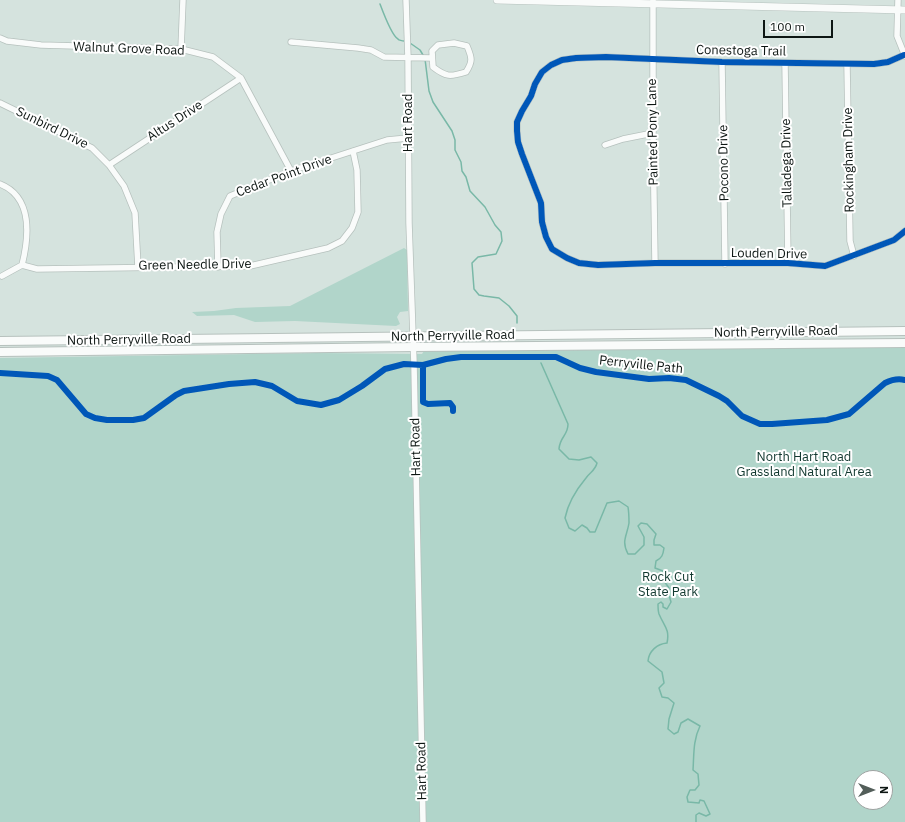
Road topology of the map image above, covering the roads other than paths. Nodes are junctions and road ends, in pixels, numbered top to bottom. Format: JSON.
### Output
{"nodes":[{"id":1,"x":183,"y":0,"type":"edge"},
{"id":2,"x":406,"y":0,"type":"edge"},
{"id":3,"x":497,"y":0,"type":"edge"},
{"id":4,"x":898,"y":0,"type":"edge"},
{"id":5,"x":653,"y":2,"type":"edge"},
{"id":6,"x":902,"y":10,"type":"edge"},
{"id":7,"x":0,"y":38,"type":"edge"},
{"id":8,"x":291,"y":42,"type":"dead end"},
{"id":9,"x":181,"y":49,"type":"junction"},
{"id":10,"x":905,"y":56,"type":"edge"},
{"id":11,"x":408,"y":58,"type":"junction"},
{"id":12,"x":432,"y":58,"type":"junction"},
{"id":13,"x":653,"y":59,"type":"junction"},
{"id":14,"x":722,"y":62,"type":"junction"},
{"id":15,"x":785,"y":63,"type":"junction"},
{"id":16,"x":847,"y":64,"type":"junction"},
{"id":17,"x":241,"y":78,"type":"junction"},
{"id":18,"x":0,"y":103,"type":"edge"},
{"id":19,"x":653,"y":134,"type":"junction"},
{"id":20,"x":408,"y":138,"type":"junction"},
{"id":21,"x":605,"y":145,"type":"dead end"},
{"id":22,"x":353,"y":152,"type":"junction"},
{"id":23,"x":109,"y":165,"type":"junction"},
{"id":24,"x":291,"y":171,"type":"junction"},
{"id":25,"x":0,"y":184,"type":"edge"},
{"id":26,"x":905,"y":231,"type":"edge"},
{"id":27,"x":854,"y":256,"type":"junction"},
{"id":28,"x":655,"y":263,"type":"junction"},
{"id":29,"x":788,"y":263,"type":"junction"},
{"id":30,"x":22,"y":264,"type":"junction"},
{"id":31,"x":725,"y":264,"type":"junction"},
{"id":32,"x":624,"y":265,"type":"joint"},
{"id":33,"x":218,"y":266,"type":"junction"},
{"id":34,"x":138,"y":267,"type":"junction"},
{"id":35,"x":2,"y":276,"type":"dead end"},
{"id":36,"x":905,"y":331,"type":"edge"},
{"id":37,"x":413,"y":337,"type":"junction"},
{"id":38,"x":0,"y":341,"type":"edge"},
{"id":39,"x":905,"y":343,"type":"edge"},
{"id":40,"x":414,"y":347,"type":"junction"},
{"id":41,"x":0,"y":352,"type":"edge"},
{"id":42,"x":423,"y":822,"type":"edge"}],
"edges":[{"from":1,"to":9,"type":"street"},
{"from":2,"to":11,"type":"street","name":"Hart Road"},
{"from":3,"to":5,"type":"street"},
{"from":4,"to":6,"type":"street"},
{"from":5,"to":6,"type":"street"},
{"from":5,"to":13,"type":"street","name":"Painted Pony Lane"},
{"from":6,"to":10,"type":"street"},
{"from":7,"to":9,"type":"street","name":"Walnut Grove Road"},
{"from":8,"to":11,"type":"street"},
{"from":9,"to":17,"type":"street","name":"Walnut Grove Road"},
{"from":10,"to":16,"type":"street","name":"Conestoga Trail"},
{"from":11,"to":12,"type":"street"},
{"from":11,"to":20,"type":"street","name":"Hart Road"},
{"from":12,"to":12,"type":"street"},
{"from":13,"to":14,"type":"street","name":"Conestoga Trail"},
{"from":13,"to":19,"type":"street","name":"Painted Pony Lane"},
{"from":13,"to":32,"type":"street","name":"Conestoga Trail"},
{"from":14,"to":15,"type":"street","name":"Conestoga Trail"},
{"from":14,"to":31,"type":"street","name":"Pocono Drive"},
{"from":15,"to":16,"type":"street","name":"Conestoga Trail"},
{"from":15,"to":29,"type":"street","name":"Talladega Drive"},
{"from":16,"to":27,"type":"street","name":"Rockingham Drive"},
{"from":17,"to":23,"type":"street","name":"Altus Drive"},
{"from":17,"to":24,"type":"street","name":"Walnut Grove Road"},
{"from":18,"to":23,"type":"street","name":"Sunbird Drive"},
{"from":19,"to":21,"type":"street"},
{"from":19,"to":28,"type":"street","name":"Painted Pony Lane"},
{"from":20,"to":22,"type":"street","name":"Cedar Point Drive"},
{"from":20,"to":37,"type":"street","name":"Hart Road"},
{"from":22,"to":24,"type":"street","name":"Cedar Point Drive"},
{"from":22,"to":33,"type":"street","name":"Green Needle Drive"},
{"from":23,"to":34,"type":"street","name":"Sunbird Drive"},
{"from":24,"to":33,"type":"street","name":"Cedar Point Drive"},
{"from":25,"to":30,"type":"street"},
{"from":26,"to":27,"type":"street","name":"Louden Drive"},
{"from":27,"to":29,"type":"street","name":"Louden Drive"},
{"from":28,"to":31,"type":"street","name":"Louden Drive"},
{"from":28,"to":32,"type":"street","name":"Louden Drive"},
{"from":29,"to":31,"type":"street","name":"Louden Drive"},
{"from":30,"to":34,"type":"street","name":"Green Needle Drive"},
{"from":30,"to":35,"type":"street"},
{"from":33,"to":34,"type":"street","name":"Green Needle Drive"},
{"from":36,"to":37,"type":"main road","name":"North Perryville Road"},
{"from":37,"to":38,"type":"main road","name":"North Perryville Road"},
{"from":37,"to":40,"type":"street","name":"Hart Road"},
{"from":39,"to":40,"type":"main road","name":"North Perryville Road"},
{"from":40,"to":41,"type":"main road","name":"North Perryville Road"},
{"from":40,"to":42,"type":"street","name":"Hart Road"}]}
